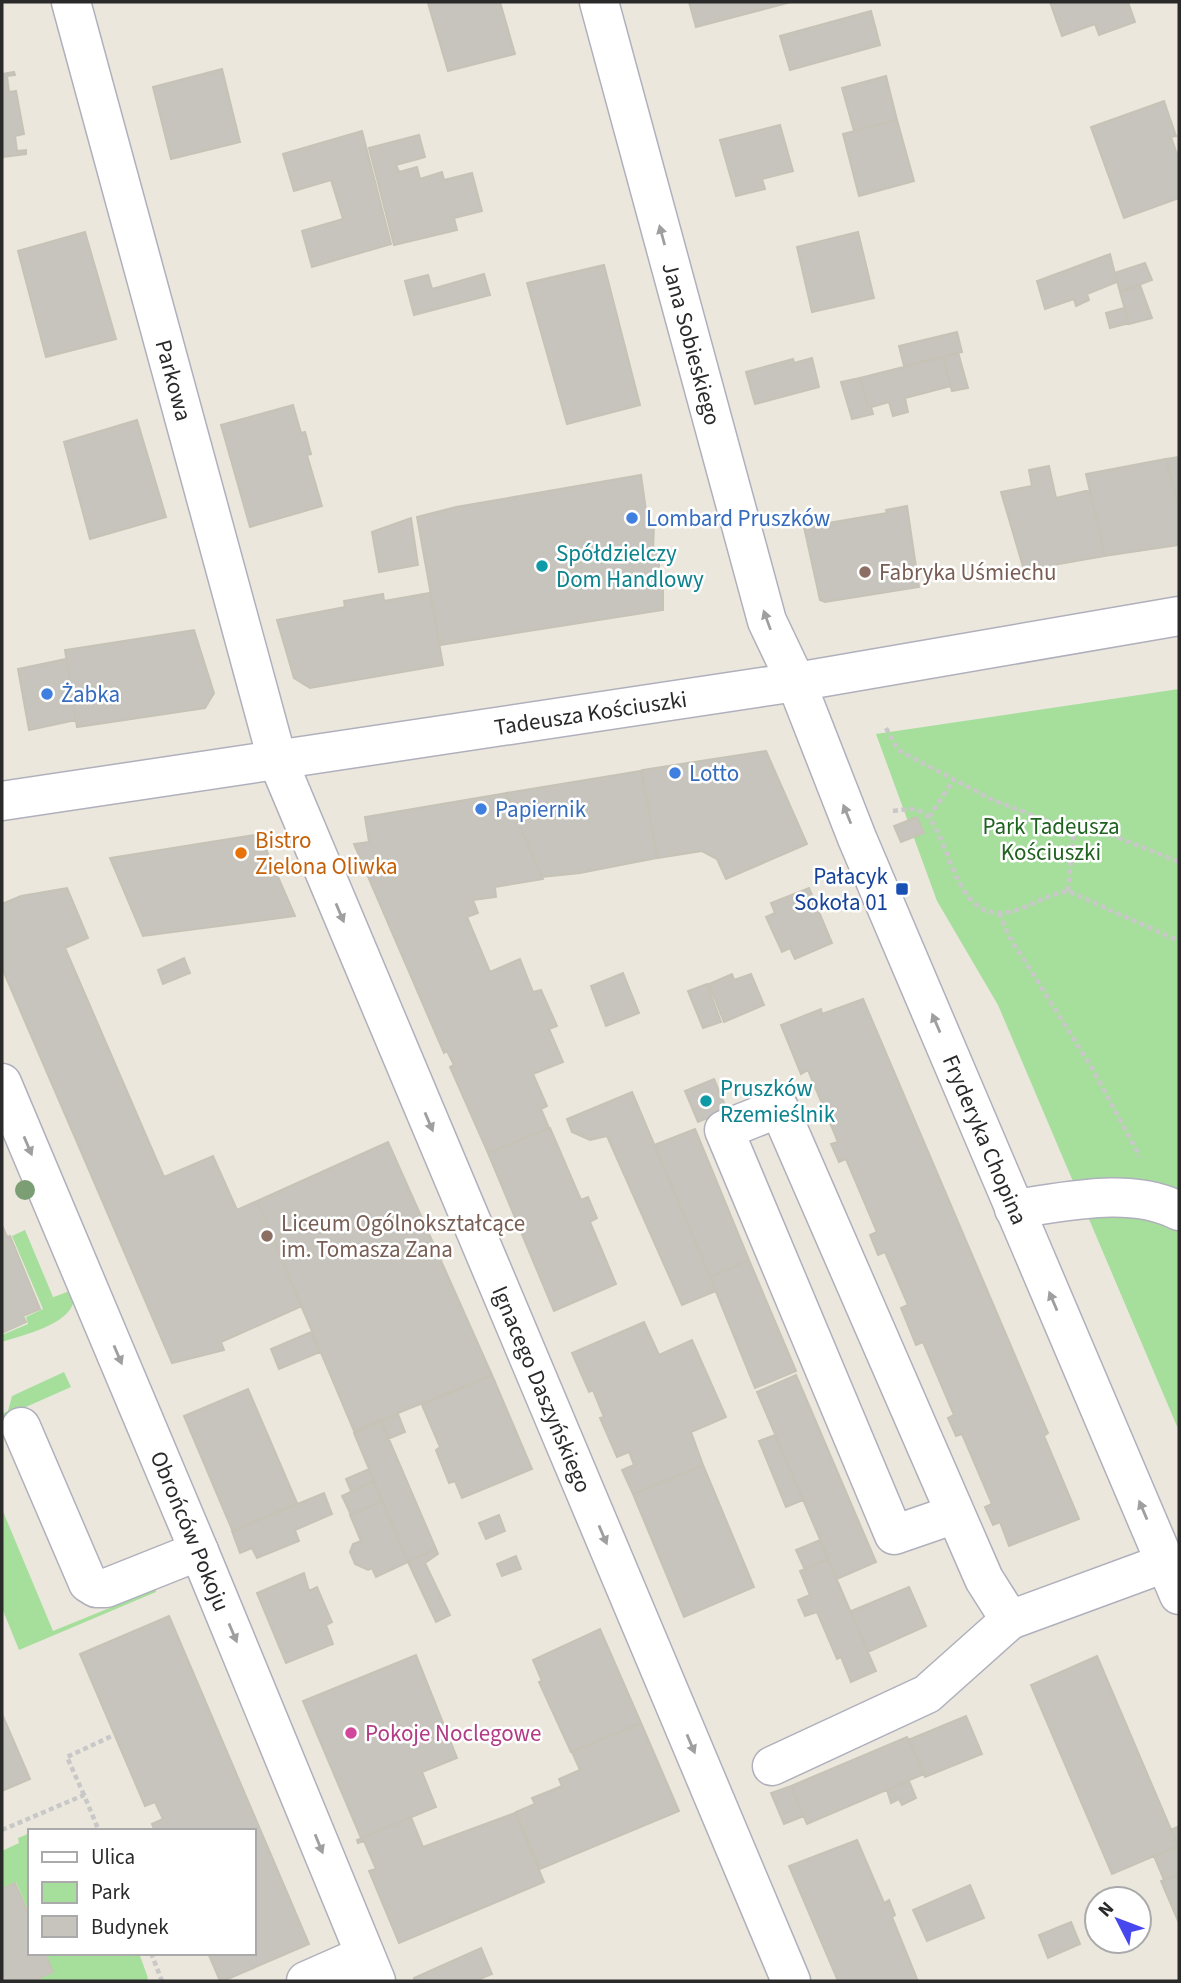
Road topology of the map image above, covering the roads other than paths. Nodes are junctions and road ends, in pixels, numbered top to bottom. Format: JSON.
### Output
{"nodes":[{"id":1,"x":71,"y":2,"type":"edge"},
{"id":2,"x":598,"y":2,"type":"edge"},
{"id":3,"x":1179,"y":617,"type":"edge"},
{"id":4,"x":796,"y":682,"type":"junction"},
{"id":5,"x":277,"y":759,"type":"junction"},
{"id":6,"x":2,"y":801,"type":"edge"},
{"id":7,"x":2,"y":1083,"type":"edge"},
{"id":8,"x":1168,"y":1207,"type":"edge"},
{"id":9,"x":1014,"y":1209,"type":"junction"},
{"id":10,"x":21,"y":1427,"type":"dead end"},
{"id":11,"x":955,"y":1514,"type":"junction"},
{"id":12,"x":199,"y":1551,"type":"junction"},
{"id":13,"x":1172,"y":1579,"type":"edge"},
{"id":14,"x":1010,"y":1620,"type":"junction"},
{"id":15,"x":772,"y":1766,"type":"dead end"},
{"id":16,"x":370,"y":1968,"type":"edge"},
{"id":17,"x":306,"y":1981,"type":"edge"},
{"id":18,"x":791,"y":1981,"type":"edge"}],
"edges":[{"from":1,"to":5,"type":"street","name":"Parkowa"},
{"from":4,"to":2,"type":"street","name":"Jana Sobieskiego","one_way":true},
{"from":3,"to":4,"type":"street","name":"Tadeusza Kościuszki"},
{"from":4,"to":5,"type":"street","name":"Tadeusza Kościuszki"},
{"from":9,"to":4,"type":"street","name":"Fryderyka Chopina","one_way":true},
{"from":5,"to":6,"type":"street","name":"Tadeusza Kościuszki"},
{"from":5,"to":18,"type":"street","name":"Ignacego Daszyńskiego","one_way":true},
{"from":7,"to":12,"type":"street","name":"Obrońców Pokoju","one_way":true},
{"from":8,"to":9,"type":"street"},
{"from":13,"to":9,"type":"street","name":"Fryderyka Chopina","one_way":true},
{"from":10,"to":12,"type":"street"},
{"from":11,"to":11,"type":"street"},
{"from":11,"to":14,"type":"street"},
{"from":12,"to":16,"type":"street","name":"Obrońców Pokoju","one_way":true},
{"from":13,"to":14,"type":"street"},
{"from":14,"to":15,"type":"street"},
{"from":16,"to":17,"type":"street"}]}
